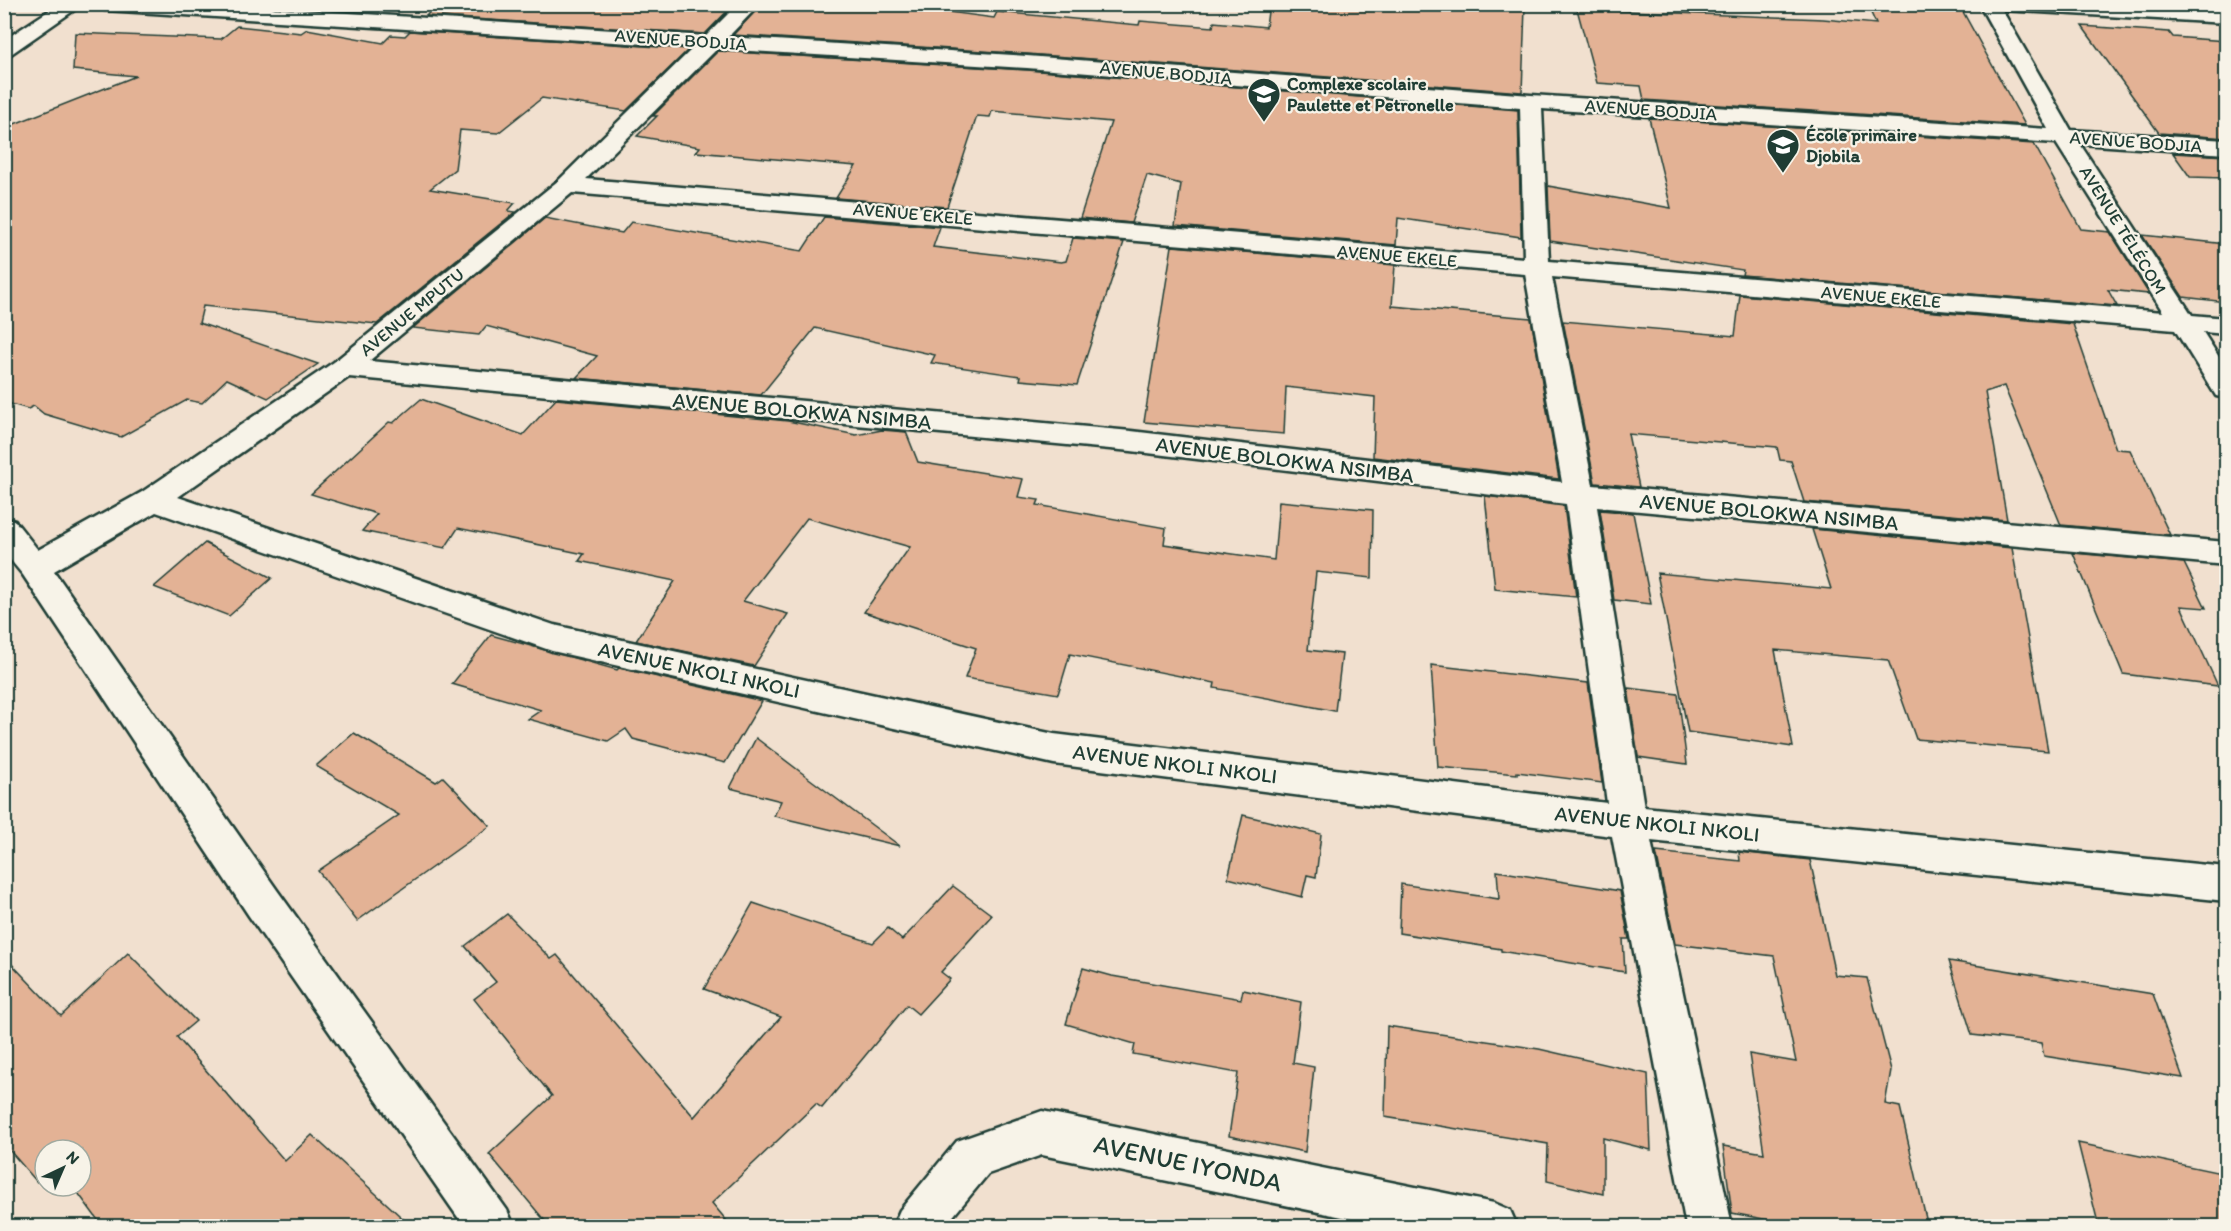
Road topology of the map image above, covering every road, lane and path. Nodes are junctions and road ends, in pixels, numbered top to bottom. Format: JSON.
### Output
{"nodes":[{"id":1,"x":73,"y":4,"type":"edge"},
{"id":2,"x":105,"y":4,"type":"edge"},
{"id":3,"x":750,"y":4,"type":"edge"},
{"id":4,"x":1989,"y":4,"type":"edge"},
{"id":5,"x":2004,"y":4,"type":"edge"},
{"id":6,"x":2226,"y":17,"type":"edge"},
{"id":7,"x":712,"y":42,"type":"junction"},
{"id":8,"x":4,"y":50,"type":"edge"},
{"id":9,"x":1531,"y":102,"type":"junction"},
{"id":10,"x":2064,"y":137,"type":"junction"},
{"id":11,"x":2226,"y":147,"type":"edge"},
{"id":12,"x":567,"y":185,"type":"junction"},
{"id":13,"x":1537,"y":268,"type":"junction"},
{"id":14,"x":2182,"y":323,"type":"junction"},
{"id":15,"x":2226,"y":326,"type":"edge"},
{"id":16,"x":344,"y":368,"type":"junction"},
{"id":17,"x":2226,"y":389,"type":"edge"},
{"id":18,"x":1580,"y":495,"type":"junction"},
{"id":19,"x":153,"y":500,"type":"junction"},
{"id":20,"x":4,"y":529,"type":"edge"},
{"id":21,"x":2226,"y":553,"type":"edge"},
{"id":22,"x":34,"y":567,"type":"junction"},
{"id":23,"x":1628,"y":822,"type":"junction"},
{"id":24,"x":2226,"y":884,"type":"edge"},
{"id":25,"x":491,"y":1227,"type":"edge"},
{"id":26,"x":916,"y":1227,"type":"edge"},
{"id":27,"x":1494,"y":1227,"type":"edge"},
{"id":28,"x":1709,"y":1227,"type":"edge"}],
"edges":[{"from":1,"to":8,"type":"street"},
{"from":2,"to":7,"type":"street","name":"AVENUE BODJIA"},
{"from":3,"to":7,"type":"street","name":"AVENUE MPUTU"},
{"from":4,"to":10,"type":"street","name":"AVENUE TÉLÉCOM"},
{"from":5,"to":6,"type":"street"},
{"from":7,"to":9,"type":"street","name":"AVENUE BODJIA"},
{"from":7,"to":12,"type":"street","name":"AVENUE MPUTU"},
{"from":9,"to":10,"type":"street","name":"AVENUE BODJIA"},
{"from":9,"to":13,"type":"street"},
{"from":10,"to":11,"type":"street","name":"AVENUE BODJIA"},
{"from":10,"to":14,"type":"street","name":"AVENUE TÉLÉCOM"},
{"from":12,"to":13,"type":"street","name":"AVENUE EKELE"},
{"from":12,"to":16,"type":"street","name":"AVENUE MPUTU"},
{"from":13,"to":14,"type":"street","name":"AVENUE EKELE"},
{"from":13,"to":18,"type":"street"},
{"from":14,"to":15,"type":"street","name":"AVENUE EKELE"},
{"from":14,"to":17,"type":"street","name":"AVENUE TÉLÉCOM"},
{"from":16,"to":18,"type":"street","name":"AVENUE BOLOKWA NSIMBA"},
{"from":16,"to":19,"type":"street","name":"AVENUE MPUTU"},
{"from":18,"to":21,"type":"street","name":"AVENUE BOLOKWA NSIMBA"},
{"from":18,"to":23,"type":"street"},
{"from":19,"to":22,"type":"street","name":"AVENUE MPUTU"},
{"from":19,"to":23,"type":"street","name":"AVENUE NKOLI NKOLI"},
{"from":20,"to":22,"type":"street"},
{"from":22,"to":25,"type":"street"},
{"from":23,"to":24,"type":"street","name":"AVENUE NKOLI NKOLI"},
{"from":23,"to":28,"type":"street"},
{"from":26,"to":27,"type":"street","name":"AVENUE IYONDA"}]}
